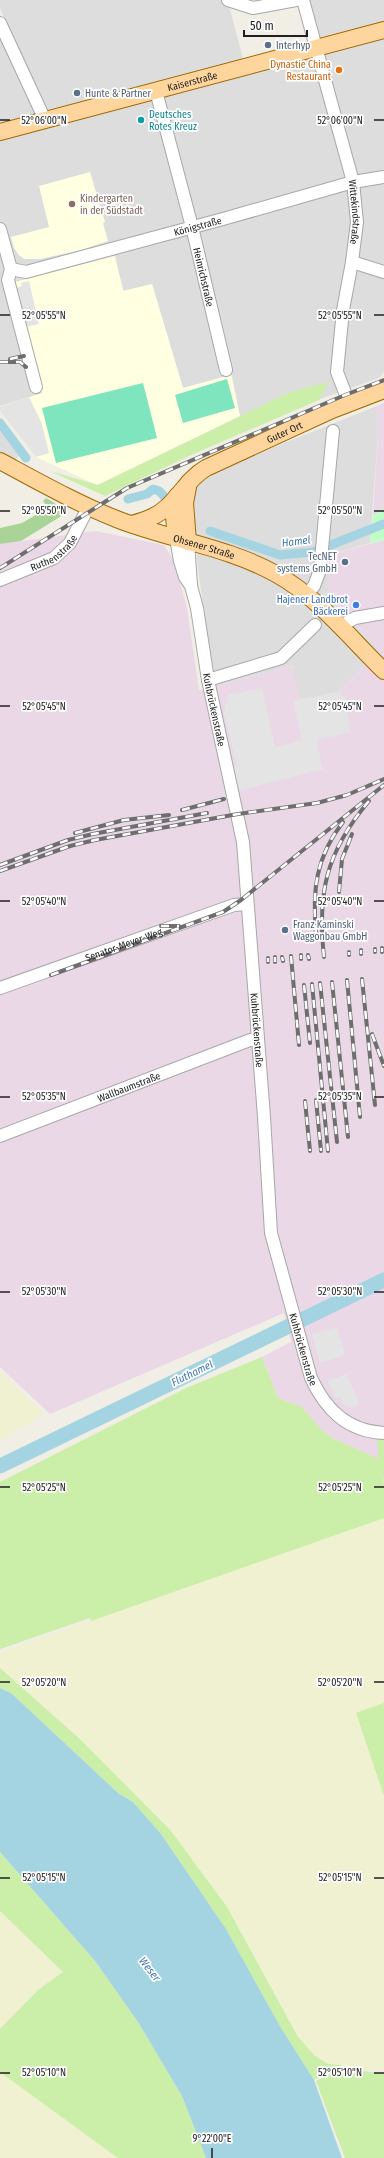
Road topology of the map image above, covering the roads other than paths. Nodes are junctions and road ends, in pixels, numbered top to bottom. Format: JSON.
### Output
{"nodes":[{"id":1,"x":228,"y":0,"type":"edge"},
{"id":2,"x":296,"y":0,"type":"edge"},
{"id":3,"x":303,"y":0,"type":"edge"},
{"id":4,"x":0,"y":23,"type":"edge"},
{"id":5,"x":384,"y":30,"type":"edge"},
{"id":6,"x":316,"y":47,"type":"junction"},
{"id":7,"x":156,"y":91,"type":"junction"},
{"id":8,"x":45,"y":120,"type":"junction"},
{"id":9,"x":0,"y":132,"type":"edge"},
{"id":10,"x":384,"y":177,"type":"edge"},
{"id":11,"x":353,"y":182,"type":"junction"},
{"id":12,"x":192,"y":227,"type":"junction"},
{"id":13,"x":0,"y":229,"type":"edge"},
{"id":14,"x":352,"y":262,"type":"junction"},
{"id":15,"x":11,"y":269,"type":"junction"},
{"id":16,"x":384,"y":272,"type":"edge"},
{"id":17,"x":226,"y":370,"type":"dead end"},
{"id":18,"x":36,"y":387,"type":"dead end"},
{"id":19,"x":384,"y":390,"type":"edge"},
{"id":20,"x":349,"y":403,"type":"junction"},
{"id":21,"x":333,"y":432,"type":"dead end"},
{"id":22,"x":0,"y":460,"type":"edge"},
{"id":23,"x":189,"y":482,"type":"junction"},
{"id":24,"x":176,"y":496,"type":"junction"},
{"id":25,"x":89,"y":506,"type":"junction"},
{"id":26,"x":132,"y":524,"type":"junction"},
{"id":27,"x":182,"y":540,"type":"junction"},
{"id":28,"x":0,"y":580,"type":"edge"},
{"id":29,"x":306,"y":595,"type":"junction"},
{"id":30,"x":384,"y":613,"type":"edge"},
{"id":31,"x":315,"y":626,"type":"dead end"},
{"id":32,"x":339,"y":627,"type":"junction"},
{"id":33,"x":384,"y":671,"type":"edge"},
{"id":34,"x":208,"y":680,"type":"junction"},
{"id":35,"x":247,"y":904,"type":"junction"},
{"id":36,"x":0,"y":988,"type":"edge"},
{"id":37,"x":258,"y":1040,"type":"junction"},
{"id":38,"x":0,"y":1136,"type":"edge"},
{"id":39,"x":384,"y":1433,"type":"edge"}],
"edges":[{"from":1,"to":2,"type":"street"},
{"from":3,"to":6,"type":"street","name":"Wittekindstraße"},
{"from":4,"to":8,"type":"street"},
{"from":5,"to":6,"type":"main road","name":"Kaiserstraße"},
{"from":6,"to":7,"type":"main road","name":"Kaiserstraße"},
{"from":6,"to":11,"type":"street","name":"Wittekindstraße"},
{"from":7,"to":8,"type":"main road","name":"Kaiserstraße"},
{"from":7,"to":12,"type":"street","name":"Heinrichstraße"},
{"from":8,"to":9,"type":"main road","name":"Kaiserstraße"},
{"from":10,"to":11,"type":"street","name":"Königstraße"},
{"from":11,"to":12,"type":"street","name":"Königstraße"},
{"from":11,"to":14,"type":"street","name":"Wittekindstraße"},
{"from":12,"to":15,"type":"street","name":"Königstraße"},
{"from":12,"to":17,"type":"street","name":"Heinrichstraße"},
{"from":13,"to":15,"type":"street"},
{"from":14,"to":16,"type":"street"},
{"from":14,"to":20,"type":"street","name":"Wittekindstraße"},
{"from":15,"to":18,"type":"street"},
{"from":19,"to":20,"type":"main road","name":"Guter Ort"},
{"from":20,"to":23,"type":"main road","name":"Guter Ort"},
{"from":21,"to":29,"type":"street"},
{"from":22,"to":25,"type":"main road","name":"Ohsener Straße"},
{"from":23,"to":24,"type":"main road","name":"Guter Ort"},
{"from":23,"to":27,"type":"main road"},
{"from":24,"to":26,"type":"main road","name":"Guter Ort"},
{"from":24,"to":27,"type":"main road"},
{"from":25,"to":26,"type":"main road","name":"Ohsener Straße"},
{"from":25,"to":28,"type":"street","name":"Ruthenstraße"},
{"from":26,"to":27,"type":"main road","name":"Ohsener Straße"},
{"from":27,"to":29,"type":"main road","name":"Ohsener Straße"},
{"from":27,"to":34,"type":"street","name":"Kuhbrückenstraße"},
{"from":29,"to":32,"type":"main road","name":"Ohsener Straße"},
{"from":30,"to":32,"type":"street"},
{"from":31,"to":34,"type":"street"},
{"from":32,"to":33,"type":"main road","name":"Ohsener Straße"},
{"from":34,"to":35,"type":"street","name":"Kuhbrückenstraße"},
{"from":35,"to":36,"type":"street","name":"Senator-Meyer-Weg"},
{"from":35,"to":37,"type":"street","name":"Kuhbrückenstraße"},
{"from":37,"to":38,"type":"street","name":"Wallbaumstraße"},
{"from":37,"to":39,"type":"street","name":"Kuhbrückenstraße"}]}
